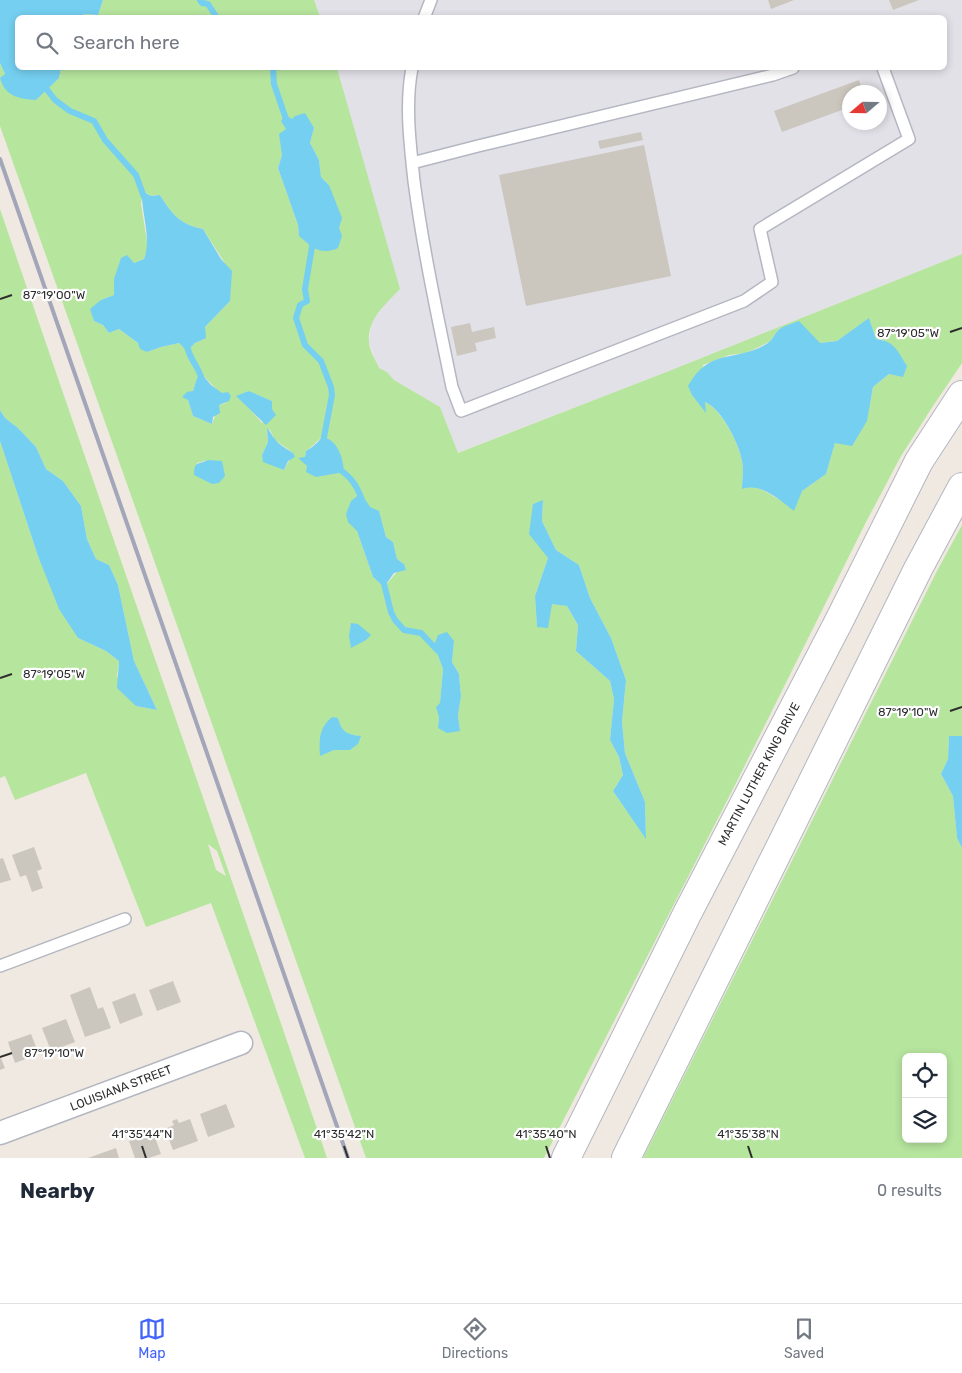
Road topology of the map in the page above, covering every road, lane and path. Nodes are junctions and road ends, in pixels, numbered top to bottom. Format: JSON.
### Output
{"nodes":[{"id":1,"x":431,"y":0,"type":"edge"},
{"id":2,"x":425,"y":15,"type":"edge"},
{"id":3,"x":412,"y":70,"type":"edge"},
{"id":4,"x":786,"y":70,"type":"edge"},
{"id":5,"x":884,"y":70,"type":"edge"},
{"id":6,"x":412,"y":163,"type":"junction"},
{"id":7,"x":962,"y":395,"type":"edge"},
{"id":8,"x":962,"y":487,"type":"edge"},
{"id":9,"x":126,"y":918,"type":"dead end"},
{"id":10,"x":0,"y":966,"type":"edge"},
{"id":11,"x":241,"y":1043,"type":"dead end"},
{"id":12,"x":0,"y":1133,"type":"edge"},
{"id":13,"x":566,"y":1158,"type":"edge"},
{"id":14,"x":626,"y":1158,"type":"edge"}],
"edges":[{"from":1,"to":2,"type":"lane"},
{"from":3,"to":6,"type":"lane"},
{"from":4,"to":6,"type":"lane"},
{"from":5,"to":6,"type":"lane"},
{"from":7,"to":13,"type":"main road","name":"MARTIN LUTHER KING DRIVE"},
{"from":8,"to":14,"type":"main road"},
{"from":9,"to":10,"type":"lane"},
{"from":11,"to":12,"type":"street","name":"LOUISIANA STREET"}]}
